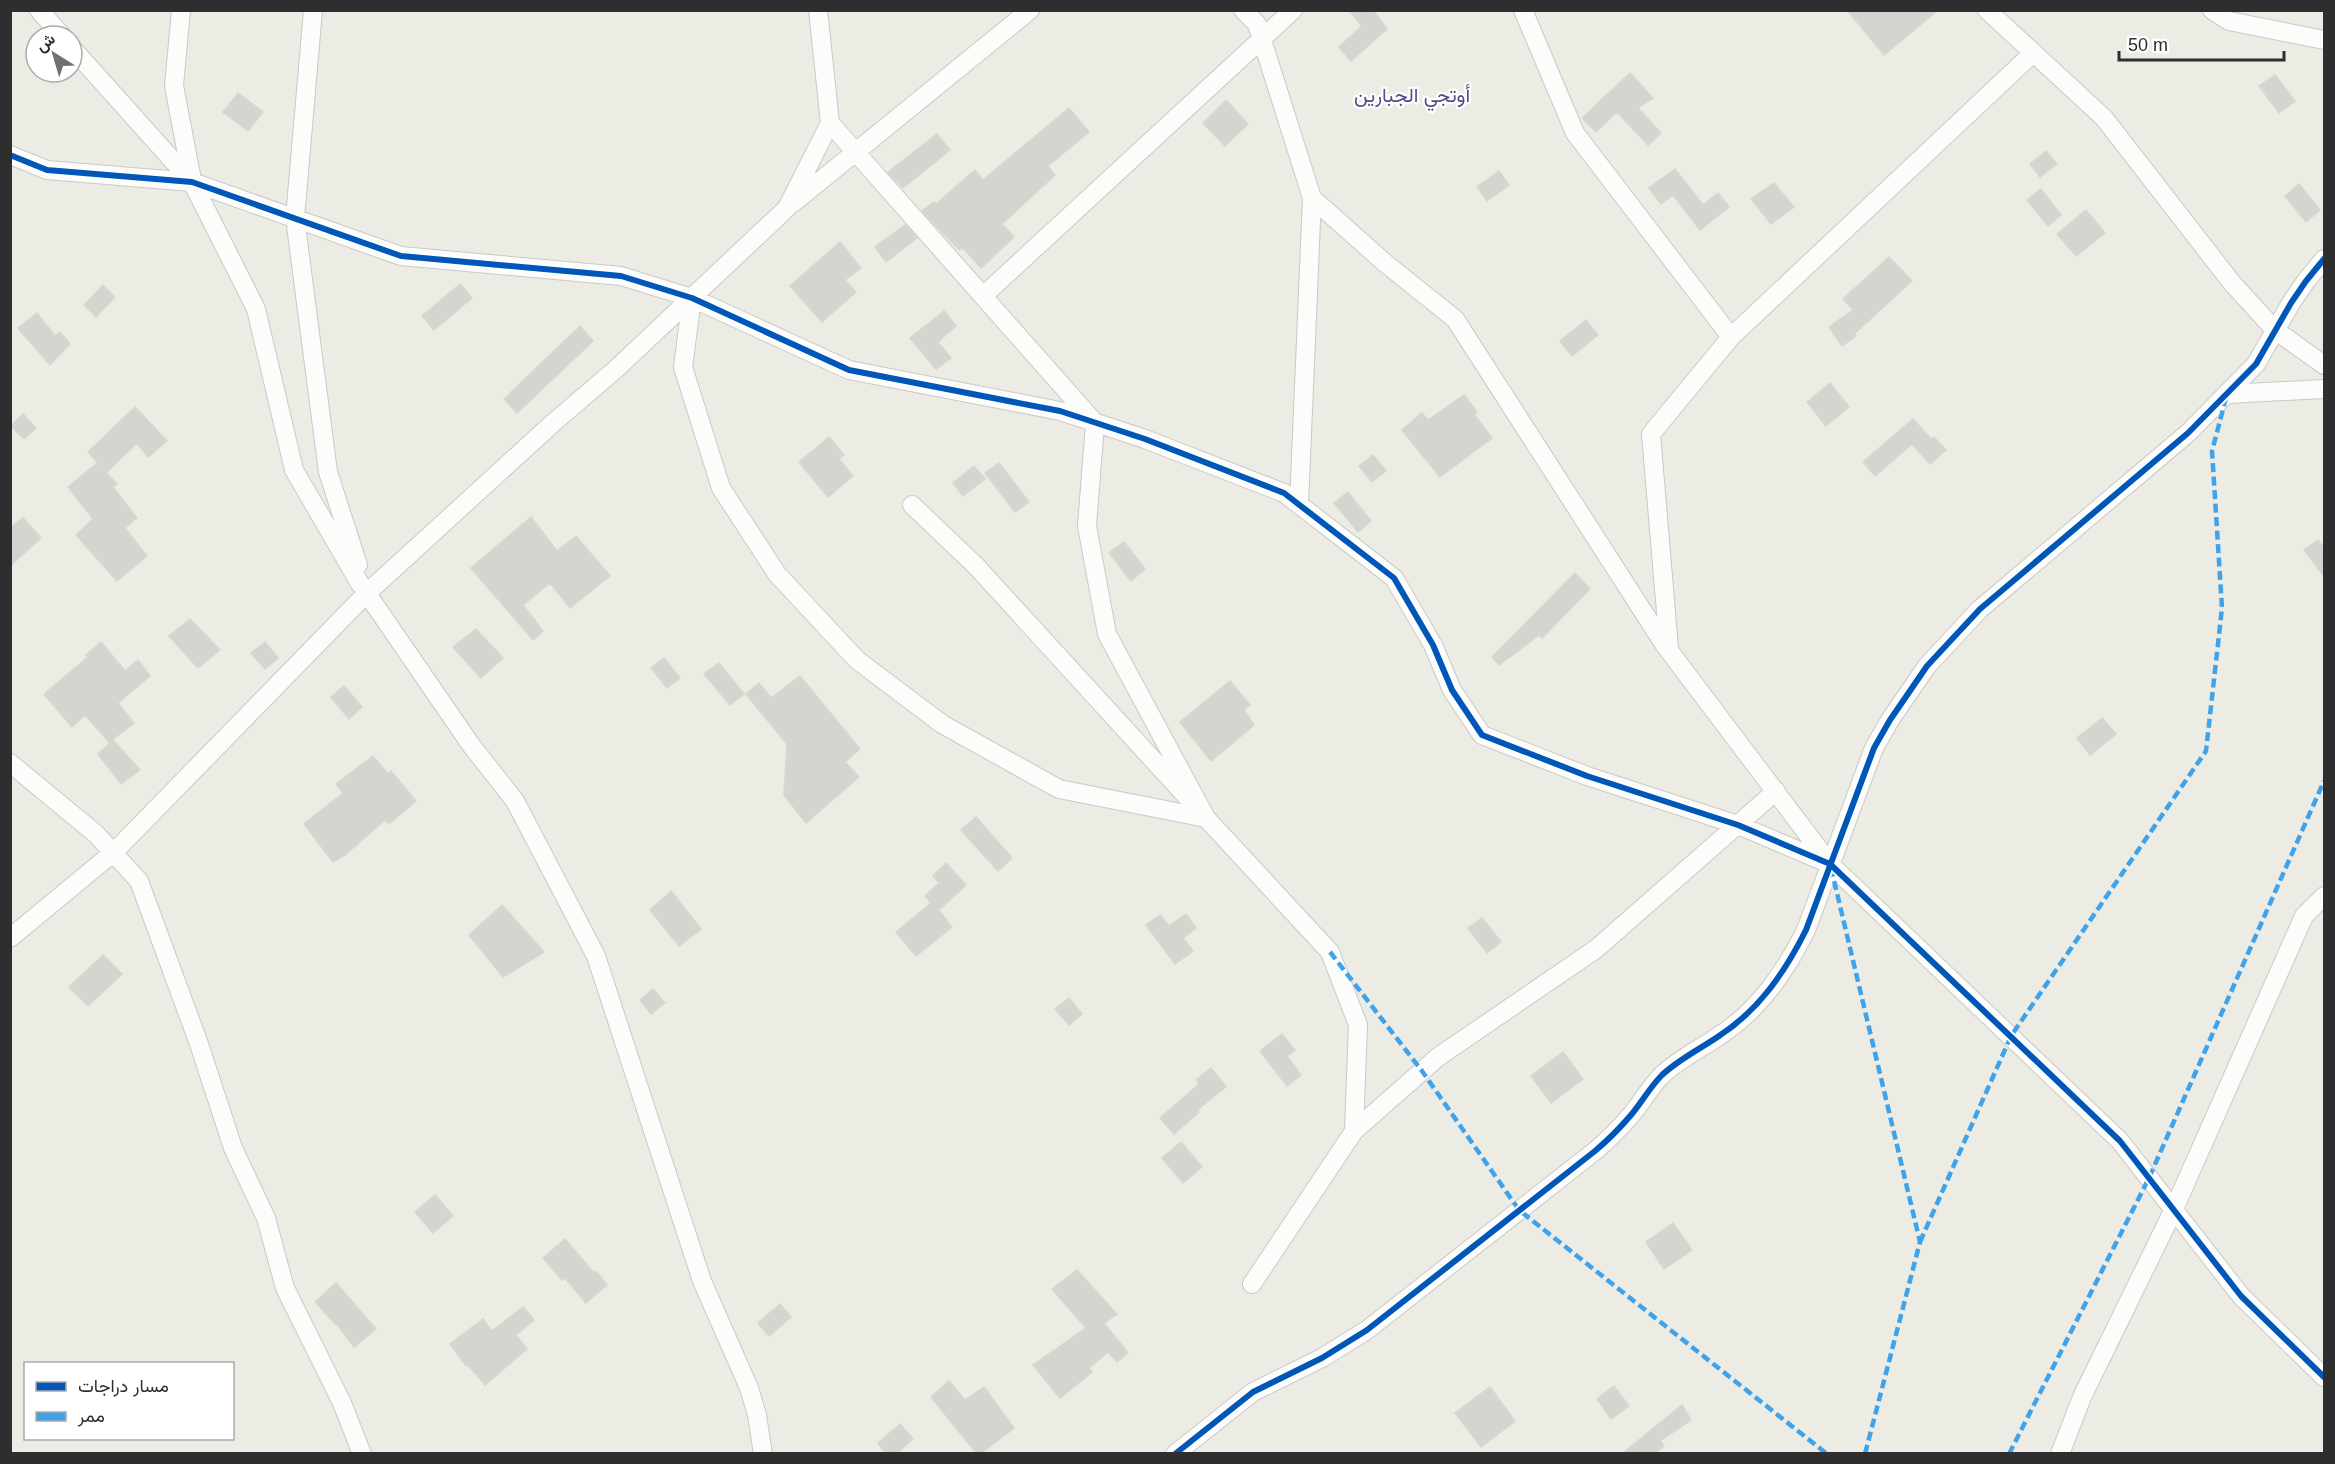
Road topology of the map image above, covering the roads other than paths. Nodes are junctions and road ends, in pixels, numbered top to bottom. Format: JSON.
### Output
{"nodes":[{"id":1,"x":39,"y":10,"type":"edge"},
{"id":2,"x":181,"y":10,"type":"edge"},
{"id":3,"x":313,"y":10,"type":"edge"},
{"id":4,"x":818,"y":10,"type":"edge"},
{"id":5,"x":1030,"y":10,"type":"edge"},
{"id":6,"x":1243,"y":10,"type":"edge"},
{"id":7,"x":1293,"y":10,"type":"edge"},
{"id":8,"x":1523,"y":10,"type":"edge"},
{"id":9,"x":1987,"y":10,"type":"edge"},
{"id":10,"x":2212,"y":10,"type":"edge"},
{"id":11,"x":51,"y":24,"type":"edge"},
{"id":12,"x":1262,"y":40,"type":"junction"},
{"id":13,"x":2325,"y":40,"type":"edge"},
{"id":14,"x":2033,"y":53,"type":"junction"},
{"id":15,"x":84,"y":61,"type":"edge"},
{"id":16,"x":830,"y":123,"type":"junction"},
{"id":17,"x":855,"y":153,"type":"junction"},
{"id":18,"x":10,"y":155,"type":"edge"},
{"id":19,"x":192,"y":182,"type":"junction"},
{"id":20,"x":1312,"y":198,"type":"junction"},
{"id":21,"x":787,"y":208,"type":"junction"},
{"id":22,"x":295,"y":218,"type":"junction"},
{"id":23,"x":2325,"y":259,"type":"edge"},
{"id":24,"x":982,"y":296,"type":"junction"},
{"id":25,"x":692,"y":298,"type":"junction"},
{"id":26,"x":2275,"y":330,"type":"junction"},
{"id":27,"x":1731,"y":337,"type":"junction"},
{"id":28,"x":2325,"y":365,"type":"edge"},
{"id":29,"x":2325,"y":389,"type":"edge"},
{"id":30,"x":2227,"y":394,"type":"junction"},
{"id":31,"x":1095,"y":423,"type":"junction"},
{"id":32,"x":1299,"y":504,"type":"junction"},
{"id":33,"x":912,"y":505,"type":"dead end"},
{"id":34,"x":367,"y":593,"type":"junction"},
{"id":35,"x":1669,"y":650,"type":"junction"},
{"id":36,"x":10,"y":763,"type":"edge"},
{"id":37,"x":1776,"y":791,"type":"junction"},
{"id":38,"x":1206,"y":818,"type":"junction"},
{"id":39,"x":1738,"y":825,"type":"junction"},
{"id":40,"x":114,"y":852,"type":"junction"},
{"id":41,"x":1830,"y":864,"type":"junction"},
{"id":42,"x":2325,"y":896,"type":"edge"},
{"id":43,"x":10,"y":938,"type":"edge"},
{"id":44,"x":1354,"y":1131,"type":"junction"},
{"id":45,"x":2174,"y":1209,"type":"junction"},
{"id":46,"x":1252,"y":1284,"type":"dead end"},
{"id":47,"x":2325,"y":1377,"type":"edge"},
{"id":48,"x":362,"y":1454,"type":"edge"},
{"id":49,"x":763,"y":1454,"type":"edge"},
{"id":50,"x":1175,"y":1454,"type":"edge"},
{"id":51,"x":2060,"y":1454,"type":"edge"}],
"edges":[{"from":1,"to":11,"type":"street"},
{"from":2,"to":19,"type":"street"},
{"from":3,"to":22,"type":"street"},
{"from":4,"to":16,"type":"street"},
{"from":5,"to":17,"type":"street"},
{"from":6,"to":12,"type":"street"},
{"from":7,"to":12,"type":"street"},
{"from":8,"to":27,"type":"street"},
{"from":9,"to":14,"type":"street"},
{"from":10,"to":13,"type":"street"},
{"from":12,"to":20,"type":"street"},
{"from":12,"to":24,"type":"street"},
{"from":14,"to":26,"type":"street"},
{"from":14,"to":27,"type":"street"},
{"from":15,"to":19,"type":"street"},
{"from":16,"to":17,"type":"street"},
{"from":16,"to":21,"type":"street"},
{"from":17,"to":21,"type":"street"},
{"from":17,"to":24,"type":"street"},
{"from":18,"to":19,"type":"street"},
{"from":19,"to":22,"type":"street"},
{"from":19,"to":34,"type":"street"},
{"from":20,"to":32,"type":"street"},
{"from":20,"to":35,"type":"street"},
{"from":21,"to":25,"type":"street"},
{"from":22,"to":25,"type":"street"},
{"from":22,"to":34,"type":"street"},
{"from":23,"to":26,"type":"street"},
{"from":24,"to":31,"type":"street"},
{"from":25,"to":31,"type":"street"},
{"from":25,"to":34,"type":"street"},
{"from":25,"to":38,"type":"street"},
{"from":26,"to":28,"type":"street"},
{"from":26,"to":30,"type":"street"},
{"from":27,"to":35,"type":"street"},
{"from":29,"to":30,"type":"street"},
{"from":30,"to":41,"type":"street"},
{"from":31,"to":32,"type":"street"},
{"from":31,"to":38,"type":"street"},
{"from":32,"to":39,"type":"street"},
{"from":33,"to":38,"type":"street"},
{"from":34,"to":40,"type":"street"},
{"from":34,"to":49,"type":"street"},
{"from":35,"to":37,"type":"street"},
{"from":36,"to":40,"type":"street"},
{"from":37,"to":39,"type":"street"},
{"from":37,"to":41,"type":"street"},
{"from":38,"to":44,"type":"street"},
{"from":39,"to":41,"type":"street"},
{"from":39,"to":44,"type":"street"},
{"from":40,"to":43,"type":"street"},
{"from":40,"to":48,"type":"street"},
{"from":41,"to":45,"type":"street"},
{"from":41,"to":50,"type":"street"},
{"from":42,"to":45,"type":"street"},
{"from":44,"to":46,"type":"street"},
{"from":45,"to":47,"type":"street"},
{"from":45,"to":51,"type":"street"}]}
